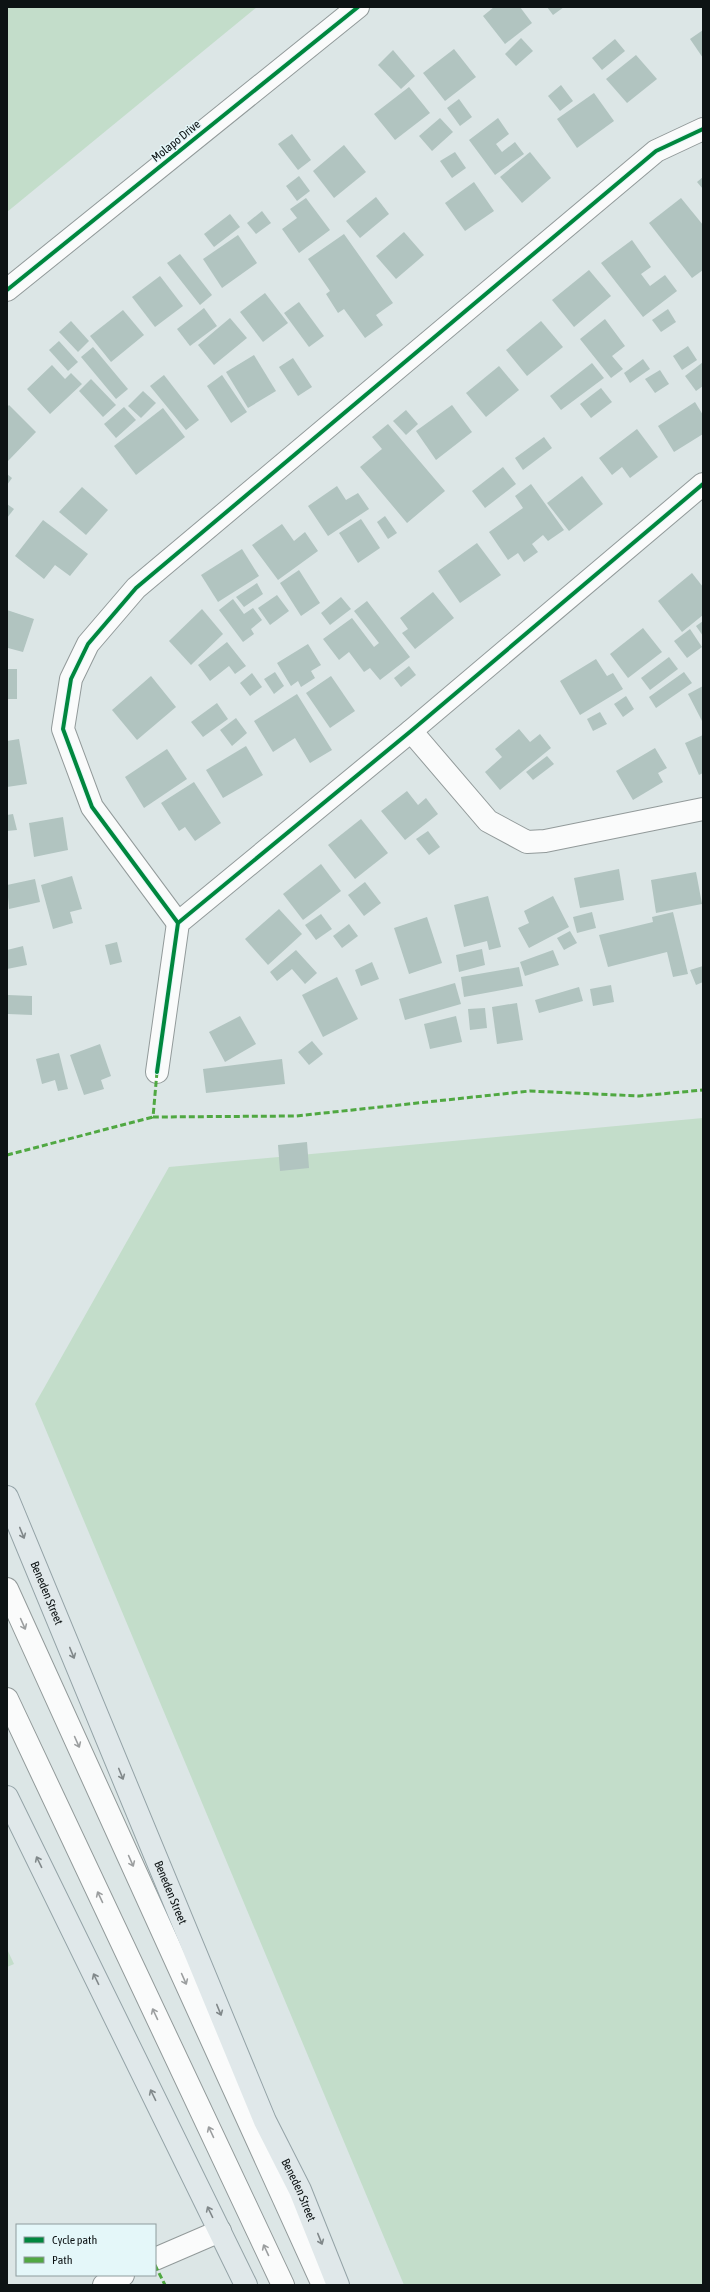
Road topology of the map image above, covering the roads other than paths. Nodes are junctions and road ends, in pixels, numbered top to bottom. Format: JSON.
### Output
{"nodes":[{"id":1,"x":358,"y":7,"type":"edge"},
{"id":2,"x":703,"y":129,"type":"edge"},
{"id":3,"x":7,"y":290,"type":"edge"},
{"id":4,"x":703,"y":484,"type":"edge"},
{"id":5,"x":411,"y":730,"type":"junction"},
{"id":6,"x":703,"y":809,"type":"edge"},
{"id":7,"x":178,"y":923,"type":"junction"},
{"id":8,"x":157,"y":1072,"type":"dead end"},
{"id":9,"x":7,"y":1497,"type":"edge"},
{"id":10,"x":7,"y":1589,"type":"edge"},
{"id":11,"x":7,"y":1699,"type":"edge"},
{"id":12,"x":7,"y":1797,"type":"edge"},
{"id":13,"x":220,"y":2231,"type":"junction"},
{"id":14,"x":156,"y":2259,"type":"edge"},
{"id":15,"x":121,"y":2276,"type":"edge"},
{"id":16,"x":104,"y":2285,"type":"edge"},
{"id":17,"x":246,"y":2285,"type":"edge"},
{"id":18,"x":282,"y":2285,"type":"edge"},
{"id":19,"x":323,"y":2285,"type":"edge"},
{"id":20,"x":338,"y":2285,"type":"edge"}],
"edges":[{"from":1,"to":3,"type":"street","name":"Molapo Drive"},
{"from":2,"to":7,"type":"street"},
{"from":4,"to":5,"type":"street"},
{"from":5,"to":6,"type":"street"},
{"from":5,"to":7,"type":"street"},
{"from":7,"to":8,"type":"street"},
{"from":9,"to":20,"type":"main road","name":"Beneden Street","one_way":true},
{"from":10,"to":19,"type":"street","one_way":true},
{"from":18,"to":11,"type":"street","one_way":true},
{"from":13,"to":12,"type":"main road","one_way":true},
{"from":13,"to":14,"type":"street"},
{"from":13,"to":17,"type":"main road"},
{"from":15,"to":16,"type":"street"}]}
